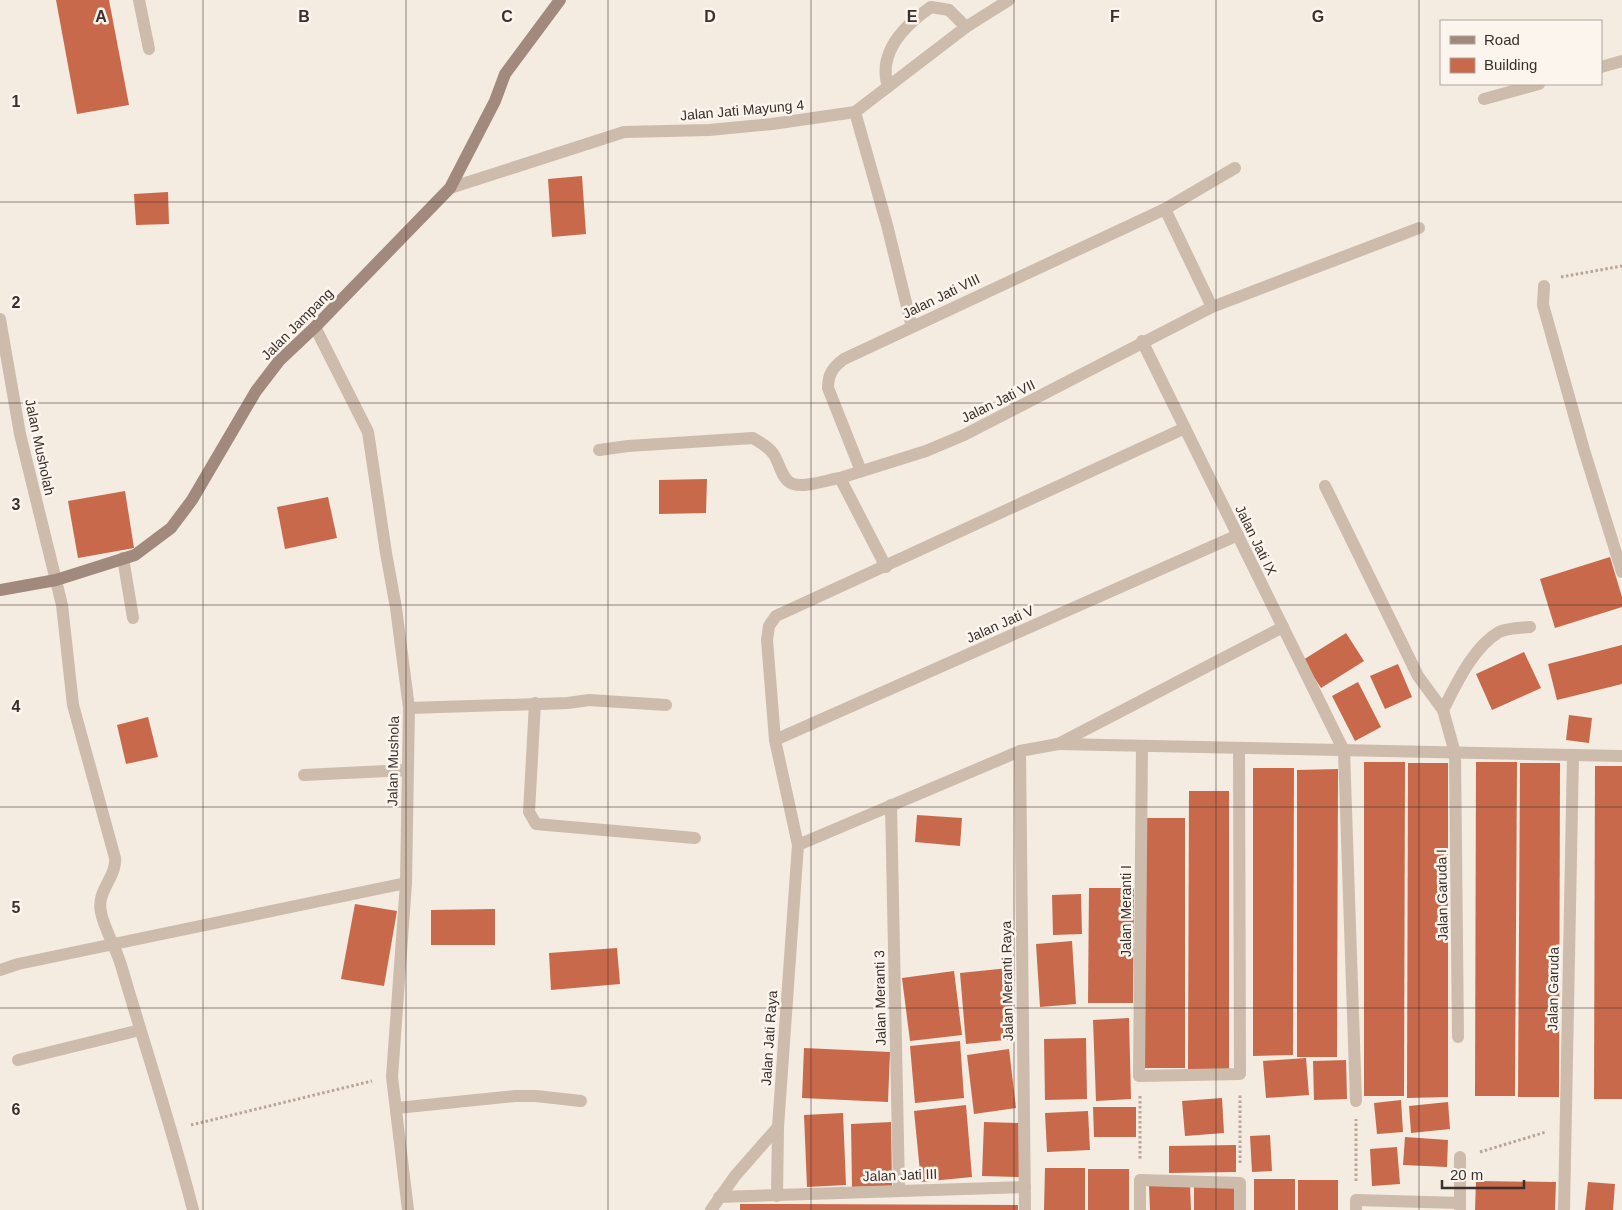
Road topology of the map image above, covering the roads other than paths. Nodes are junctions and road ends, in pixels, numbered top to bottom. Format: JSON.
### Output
{"nodes":[{"id":1,"x":139,"y":0,"type":"edge"},
{"id":2,"x":560,"y":0,"type":"edge"},
{"id":3,"x":1009,"y":0,"type":"edge"},
{"id":4,"x":966,"y":27,"type":"junction"},
{"id":5,"x":149,"y":49,"type":"dead end"},
{"id":6,"x":1622,"y":61,"type":"edge"},
{"id":7,"x":1602,"y":67,"type":"edge"},
{"id":8,"x":1535,"y":85,"type":"edge"},
{"id":9,"x":888,"y":87,"type":"junction"},
{"id":10,"x":1484,"y":98,"type":"dead end"},
{"id":11,"x":855,"y":112,"type":"junction"},
{"id":12,"x":1235,"y":168,"type":"dead end"},
{"id":13,"x":450,"y":188,"type":"junction"},
{"id":14,"x":1165,"y":209,"type":"junction"},
{"id":15,"x":1419,"y":228,"type":"dead end"},
{"id":16,"x":1544,"y":286,"type":"road end"},
{"id":17,"x":1212,"y":307,"type":"junction"},
{"id":18,"x":0,"y":319,"type":"edge"},
{"id":19,"x":912,"y":327,"type":"junction"},
{"id":20,"x":315,"y":328,"type":"junction"},
{"id":21,"x":1142,"y":342,"type":"junction"},
{"id":22,"x":1185,"y":428,"type":"junction"},
{"id":23,"x":599,"y":450,"type":"dead end"},
{"id":24,"x":861,"y":471,"type":"junction"},
{"id":25,"x":840,"y":478,"type":"junction"},
{"id":26,"x":1326,"y":486,"type":"dead end"},
{"id":27,"x":1238,"y":536,"type":"junction"},
{"id":28,"x":123,"y":558,"type":"junction"},
{"id":29,"x":886,"y":567,"type":"junction"},
{"id":30,"x":1622,"y":572,"type":"edge"},
{"id":31,"x":56,"y":580,"type":"junction"},
{"id":32,"x":0,"y":590,"type":"edge"},
{"id":33,"x":133,"y":618,"type":"dead end"},
{"id":34,"x":1283,"y":627,"type":"junction"},
{"id":35,"x":1530,"y":627,"type":"dead end"},
{"id":36,"x":535,"y":703,"type":"junction"},
{"id":37,"x":666,"y":705,"type":"dead end"},
{"id":38,"x":409,"y":708,"type":"junction"},
{"id":39,"x":1443,"y":710,"type":"junction"},
{"id":40,"x":775,"y":740,"type":"junction"},
{"id":41,"x":1058,"y":744,"type":"junction"},
{"id":42,"x":1142,"y":746,"type":"junction"},
{"id":43,"x":1240,"y":748,"type":"junction"},
{"id":44,"x":1020,"y":751,"type":"junction"},
{"id":45,"x":1344,"y":751,"type":"junction"},
{"id":46,"x":1455,"y":753,"type":"junction"},
{"id":47,"x":1622,"y":756,"type":"edge"},
{"id":48,"x":1572,"y":762,"type":"junction"},
{"id":49,"x":408,"y":770,"type":"junction"},
{"id":50,"x":304,"y":775,"type":"dead end"},
{"id":51,"x":891,"y":805,"type":"junction"},
{"id":52,"x":695,"y":838,"type":"dead end"},
{"id":53,"x":798,"y":844,"type":"junction"},
{"id":54,"x":406,"y":883,"type":"junction"},
{"id":55,"x":115,"y":945,"type":"junction"},
{"id":56,"x":0,"y":970,"type":"edge"},
{"id":57,"x":140,"y":1030,"type":"junction"},
{"id":58,"x":1458,"y":1037,"type":"dead end"},
{"id":59,"x":18,"y":1060,"type":"dead end"},
{"id":60,"x":581,"y":1101,"type":"dead end"},
{"id":61,"x":1356,"y":1101,"type":"road end"},
{"id":62,"x":397,"y":1108,"type":"junction"},
{"id":63,"x":778,"y":1127,"type":"junction"},
{"id":64,"x":1460,"y":1157,"type":"road end"},
{"id":65,"x":1024,"y":1187,"type":"junction"},
{"id":66,"x":899,"y":1190,"type":"junction"},
{"id":67,"x":777,"y":1196,"type":"junction"},
{"id":68,"x":719,"y":1198,"type":"junction"},
{"id":69,"x":1356,"y":1205,"type":"edge"},
{"id":70,"x":1460,"y":1207,"type":"edge"},
{"id":71,"x":194,"y":1210,"type":"edge"},
{"id":72,"x":408,"y":1210,"type":"edge"},
{"id":73,"x":711,"y":1210,"type":"edge"},
{"id":74,"x":1025,"y":1210,"type":"edge"},
{"id":75,"x":1140,"y":1210,"type":"edge"},
{"id":76,"x":1240,"y":1210,"type":"edge"},
{"id":77,"x":1564,"y":1210,"type":"edge"}],
"edges":[{"from":1,"to":5,"type":"street"},
{"from":2,"to":13,"type":"street","name":"Jalan Jampang"},
{"from":3,"to":4,"type":"street","name":"Jalan Jati Mayung 4"},
{"from":4,"to":9,"type":"street","name":"Jalan Jati Mayung 4"},
{"from":4,"to":9,"type":"street"},
{"from":6,"to":7,"type":"street"},
{"from":8,"to":10,"type":"street"},
{"from":9,"to":11,"type":"street","name":"Jalan Jati Mayung 4"},
{"from":11,"to":13,"type":"street","name":"Jalan Jati Mayung 4"},
{"from":11,"to":19,"type":"street"},
{"from":12,"to":14,"type":"street","name":"Jalan Jati VIII"},
{"from":13,"to":20,"type":"street","name":"Jalan Jampang"},
{"from":14,"to":17,"type":"street"},
{"from":14,"to":19,"type":"street","name":"Jalan Jati VIII"},
{"from":15,"to":17,"type":"street","name":"Jalan Jati VII"},
{"from":16,"to":30,"type":"street"},
{"from":17,"to":21,"type":"street","name":"Jalan Jati VII"},
{"from":18,"to":31,"type":"street","name":"Jalan Musholah"},
{"from":19,"to":24,"type":"street","name":"Jalan Jati VIII"},
{"from":20,"to":28,"type":"street","name":"Jalan Jampang"},
{"from":20,"to":38,"type":"street","name":"Jalan Mushola"},
{"from":21,"to":22,"type":"street","name":"Jalan Jati IX"},
{"from":21,"to":24,"type":"street","name":"Jalan Jati VII"},
{"from":22,"to":27,"type":"street","name":"Jalan Jati IX"},
{"from":22,"to":29,"type":"street","name":"Jalan Jati Raya"},
{"from":23,"to":25,"type":"street","name":"Jalan Jati VII"},
{"from":24,"to":25,"type":"street","name":"Jalan Jati VII"},
{"from":25,"to":29,"type":"street"},
{"from":26,"to":39,"type":"street"},
{"from":27,"to":34,"type":"street","name":"Jalan Jati IX"},
{"from":27,"to":40,"type":"street","name":"Jalan Jati V"},
{"from":28,"to":31,"type":"street","name":"Jalan Jampang"},
{"from":28,"to":33,"type":"street"},
{"from":29,"to":40,"type":"street","name":"Jalan Jati Raya"},
{"from":31,"to":32,"type":"street","name":"Jalan Jampang"},
{"from":31,"to":55,"type":"street","name":"Jalan Musholah"},
{"from":34,"to":41,"type":"street"},
{"from":34,"to":45,"type":"street","name":"Jalan Jati IX"},
{"from":35,"to":39,"type":"street"},
{"from":36,"to":37,"type":"street"},
{"from":36,"to":38,"type":"street"},
{"from":36,"to":52,"type":"street"},
{"from":38,"to":49,"type":"street","name":"Jalan Mushola"},
{"from":39,"to":46,"type":"street","name":"Jalan Garuda I"},
{"from":40,"to":53,"type":"street","name":"Jalan Jati Raya"},
{"from":41,"to":42,"type":"street"},
{"from":41,"to":44,"type":"street"},
{"from":42,"to":43,"type":"street"},
{"from":42,"to":43,"type":"street","name":"Jalan Meranti I"},
{"from":43,"to":45,"type":"street"},
{"from":44,"to":51,"type":"street"},
{"from":44,"to":65,"type":"street","name":"Jalan Meranti Raya"},
{"from":45,"to":46,"type":"street"},
{"from":45,"to":61,"type":"street"},
{"from":46,"to":48,"type":"street"},
{"from":46,"to":58,"type":"street","name":"Jalan Garuda I"},
{"from":47,"to":48,"type":"street"},
{"from":48,"to":77,"type":"street","name":"Jalan Garuda"},
{"from":49,"to":50,"type":"street"},
{"from":49,"to":54,"type":"street","name":"Jalan Mushola"},
{"from":51,"to":53,"type":"street"},
{"from":51,"to":66,"type":"street","name":"Jalan Meranti 3"},
{"from":53,"to":63,"type":"street","name":"Jalan Jati Raya"},
{"from":54,"to":55,"type":"street"},
{"from":54,"to":62,"type":"street","name":"Jalan Mushola"},
{"from":55,"to":56,"type":"street"},
{"from":55,"to":57,"type":"street","name":"Jalan Musholah"},
{"from":57,"to":59,"type":"street"},
{"from":57,"to":71,"type":"street","name":"Jalan Musholah"},
{"from":60,"to":62,"type":"street"},
{"from":62,"to":72,"type":"street","name":"Jalan Mushola"},
{"from":63,"to":67,"type":"street"},
{"from":63,"to":68,"type":"street"},
{"from":64,"to":70,"type":"street"},
{"from":65,"to":66,"type":"street","name":"Jalan Jati III"},
{"from":65,"to":74,"type":"street","name":"Jalan Meranti Raya"},
{"from":66,"to":67,"type":"street","name":"Jalan Jati III"},
{"from":67,"to":68,"type":"street","name":"Jalan Jati III"},
{"from":68,"to":73,"type":"street"},
{"from":69,"to":70,"type":"street"},
{"from":75,"to":76,"type":"street"}]}
